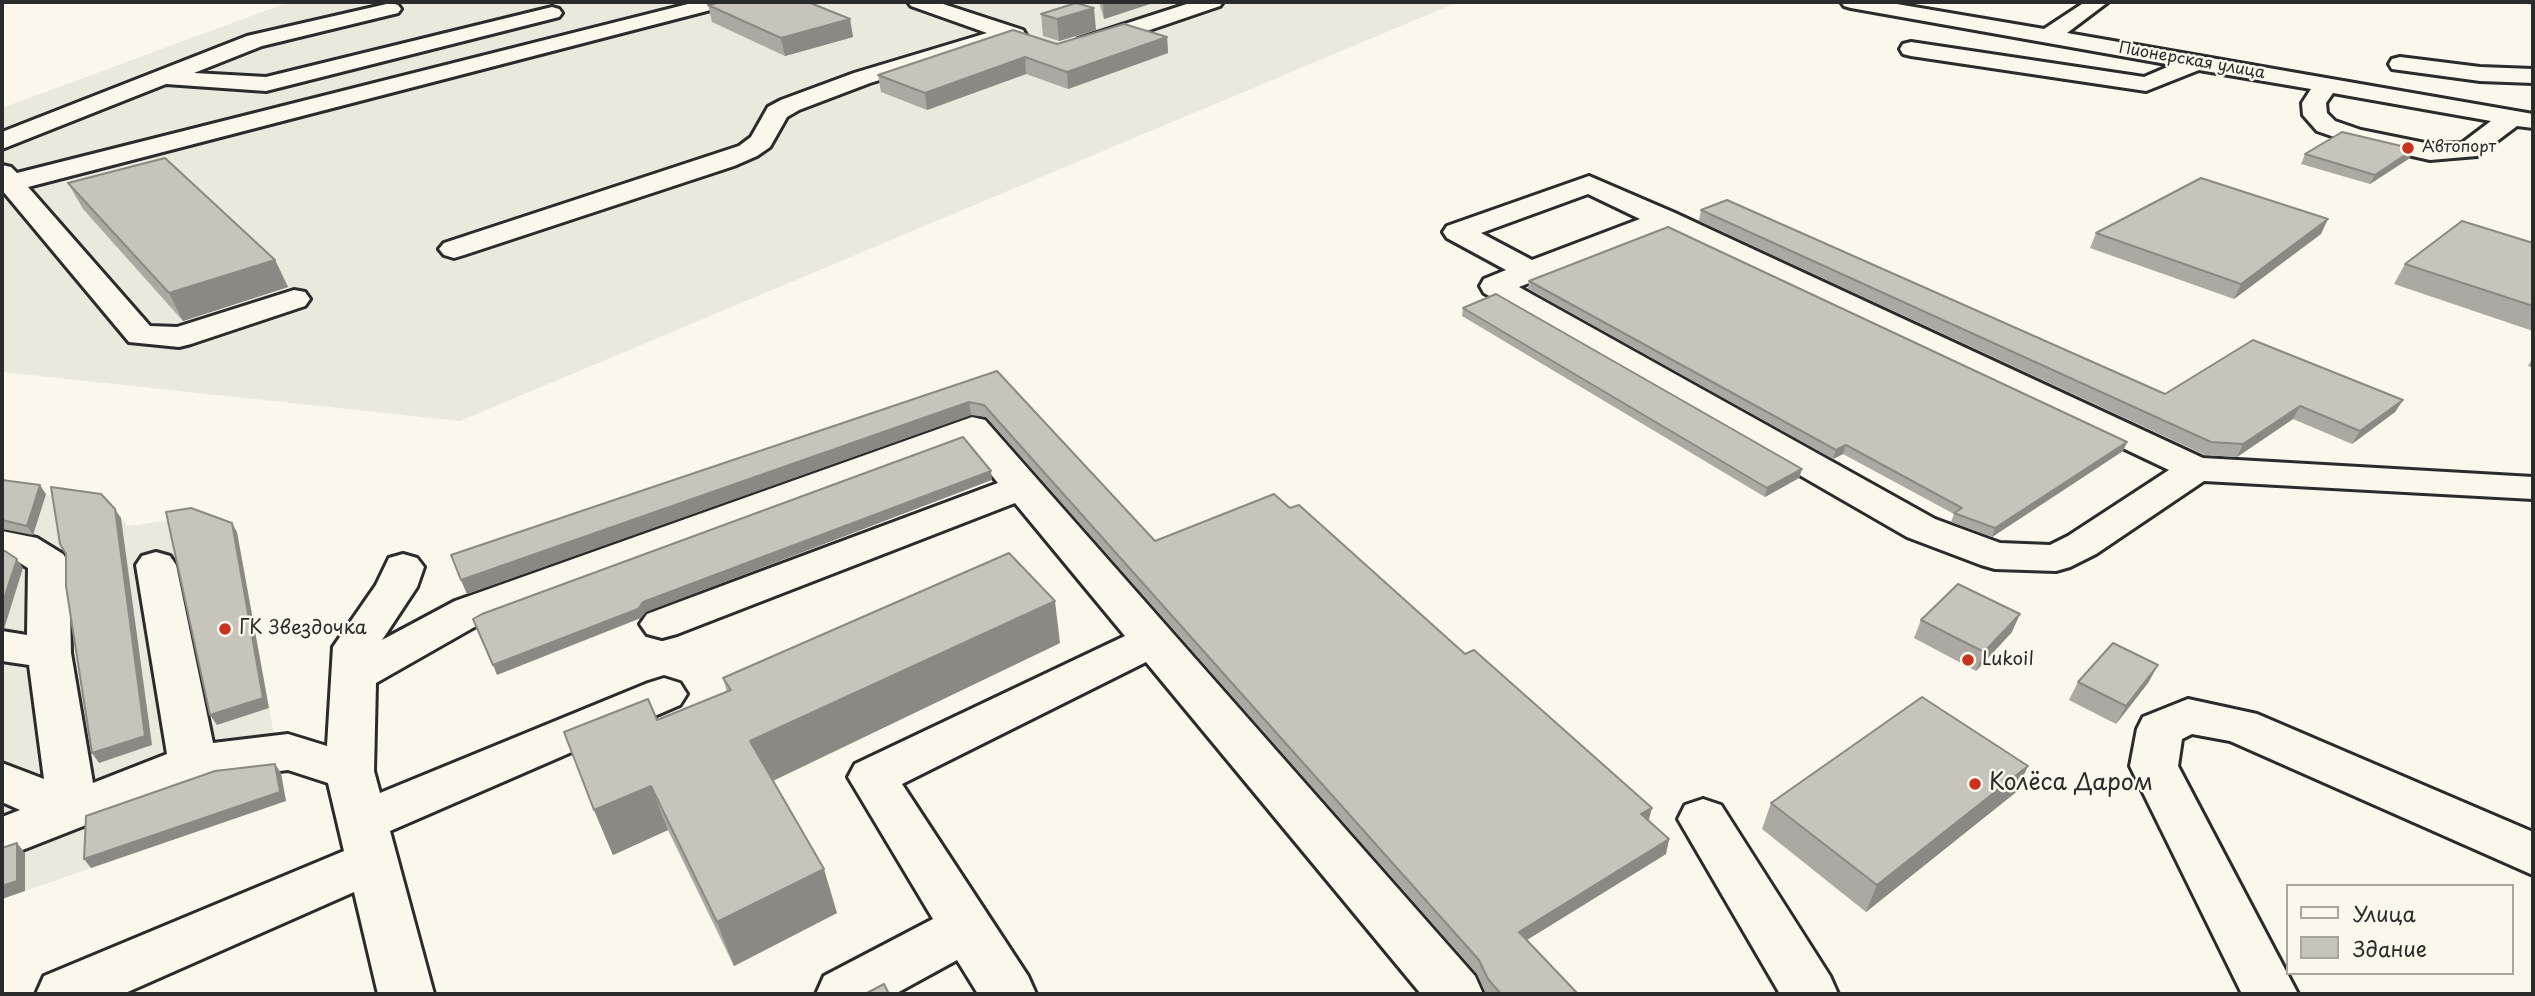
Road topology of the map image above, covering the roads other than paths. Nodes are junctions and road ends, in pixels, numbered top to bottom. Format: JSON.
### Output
{"nodes":[{"id":1,"x":719,"y":2,"type":"edge"},
{"id":2,"x":918,"y":2,"type":"edge"},
{"id":3,"x":1213,"y":2,"type":"edge"},
{"id":4,"x":1851,"y":2,"type":"edge"},
{"id":5,"x":2098,"y":2,"type":"edge"},
{"id":6,"x":391,"y":9,"type":"dead end"},
{"id":7,"x":552,"y":13,"type":"dead end"},
{"id":8,"x":1008,"y":33,"type":"junction"},
{"id":9,"x":2049,"y":36,"type":"junction"},
{"id":10,"x":1034,"y":42,"type":"edge"},
{"id":11,"x":1071,"y":48,"type":"edge"},
{"id":12,"x":1911,"y":49,"type":"dead end"},
{"id":13,"x":382,"y":55,"type":"junction"},
{"id":14,"x":2198,"y":62,"type":"junction"},
{"id":15,"x":2400,"y":64,"type":"dead end"},
{"id":16,"x":2533,"y":76,"type":"edge"},
{"id":17,"x":160,"y":78,"type":"junction"},
{"id":18,"x":417,"y":79,"type":"junction"},
{"id":19,"x":2326,"y":85,"type":"junction"},
{"id":20,"x":2523,"y":119,"type":"edge"},
{"id":21,"x":2,"y":141,"type":"edge"},
{"id":22,"x":4,"y":175,"type":"edge"},
{"id":23,"x":1665,"y":219,"type":"junction"},
{"id":24,"x":454,"y":249,"type":"dead end"},
{"id":25,"x":1530,"y":271,"type":"junction"},
{"id":26,"x":294,"y":299,"type":"dead end"},
{"id":27,"x":2196,"y":469,"type":"junction"},
{"id":28,"x":1022,"y":487,"type":"junction"},
{"id":29,"x":2533,"y":488,"type":"edge"},
{"id":30,"x":2,"y":544,"type":"edge"},
{"id":31,"x":156,"y":565,"type":"dead end"},
{"id":32,"x":403,"y":567,"type":"dead end"},
{"id":33,"x":662,"y":624,"type":"dead end"},
{"id":34,"x":1153,"y":640,"type":"junction"},
{"id":35,"x":2,"y":646,"type":"edge"},
{"id":36,"x":49,"y":653,"type":"junction"},
{"id":37,"x":354,"y":675,"type":"junction"},
{"id":38,"x":664,"y":694,"type":"dead end"},
{"id":39,"x":193,"y":764,"type":"junction"},
{"id":40,"x":350,"y":771,"type":"junction"},
{"id":41,"x":2,"y":782,"type":"edge"},
{"id":42,"x":73,"y":811,"type":"junction"},
{"id":43,"x":1703,"y":819,"type":"dead end"},
{"id":44,"x":2,"y":838,"type":"edge"},
{"id":45,"x":368,"y":841,"type":"junction"},
{"id":46,"x":2533,"y":854,"type":"edge"},
{"id":47,"x":967,"y":928,"type":"junction"},
{"id":48,"x":64,"y":994,"type":"edge"},
{"id":49,"x":406,"y":994,"type":"edge"},
{"id":50,"x":844,"y":994,"type":"edge"},
{"id":51,"x":1007,"y":994,"type":"edge"},
{"id":52,"x":1455,"y":994,"type":"edge"},
{"id":53,"x":1810,"y":994,"type":"edge"},
{"id":54,"x":2270,"y":994,"type":"edge"}],
"edges":[{"from":1,"to":18,"type":"street"},
{"from":2,"to":8,"type":"street"},
{"from":3,"to":11,"type":"street"},
{"from":4,"to":9,"type":"street","name":"Пионерская улица"},
{"from":5,"to":9,"type":"street"},
{"from":6,"to":17,"type":"street"},
{"from":7,"to":13,"type":"street"},
{"from":8,"to":10,"type":"street"},
{"from":8,"to":24,"type":"street"},
{"from":9,"to":14,"type":"street","name":"Пионерская улица"},
{"from":12,"to":14,"type":"street"},
{"from":13,"to":17,"type":"street"},
{"from":13,"to":18,"type":"street"},
{"from":14,"to":19,"type":"street","name":"Пионерская улица"},
{"from":15,"to":16,"type":"street"},
{"from":17,"to":21,"type":"street"},
{"from":18,"to":22,"type":"street"},
{"from":19,"to":20,"type":"street","name":"Пионерская улица"},
{"from":19,"to":20,"type":"street"},
{"from":22,"to":26,"type":"street"},
{"from":23,"to":25,"type":"street"},
{"from":23,"to":25,"type":"street"},
{"from":23,"to":27,"type":"street"},
{"from":25,"to":27,"type":"street"},
{"from":27,"to":29,"type":"street"},
{"from":28,"to":33,"type":"street"},
{"from":28,"to":34,"type":"street"},
{"from":28,"to":37,"type":"street"},
{"from":30,"to":36,"type":"street"},
{"from":31,"to":39,"type":"street"},
{"from":32,"to":37,"type":"street"},
{"from":34,"to":47,"type":"street"},
{"from":34,"to":52,"type":"street"},
{"from":35,"to":36,"type":"street"},
{"from":36,"to":42,"type":"street"},
{"from":37,"to":40,"type":"street"},
{"from":38,"to":45,"type":"street"},
{"from":39,"to":40,"type":"street"},
{"from":39,"to":42,"type":"street"},
{"from":40,"to":45,"type":"street"},
{"from":41,"to":42,"type":"street"},
{"from":42,"to":44,"type":"street"},
{"from":43,"to":53,"type":"street"},
{"from":45,"to":48,"type":"street"},
{"from":45,"to":49,"type":"street"},
{"from":46,"to":54,"type":"street"},
{"from":47,"to":50,"type":"street"},
{"from":47,"to":51,"type":"street"}]}
